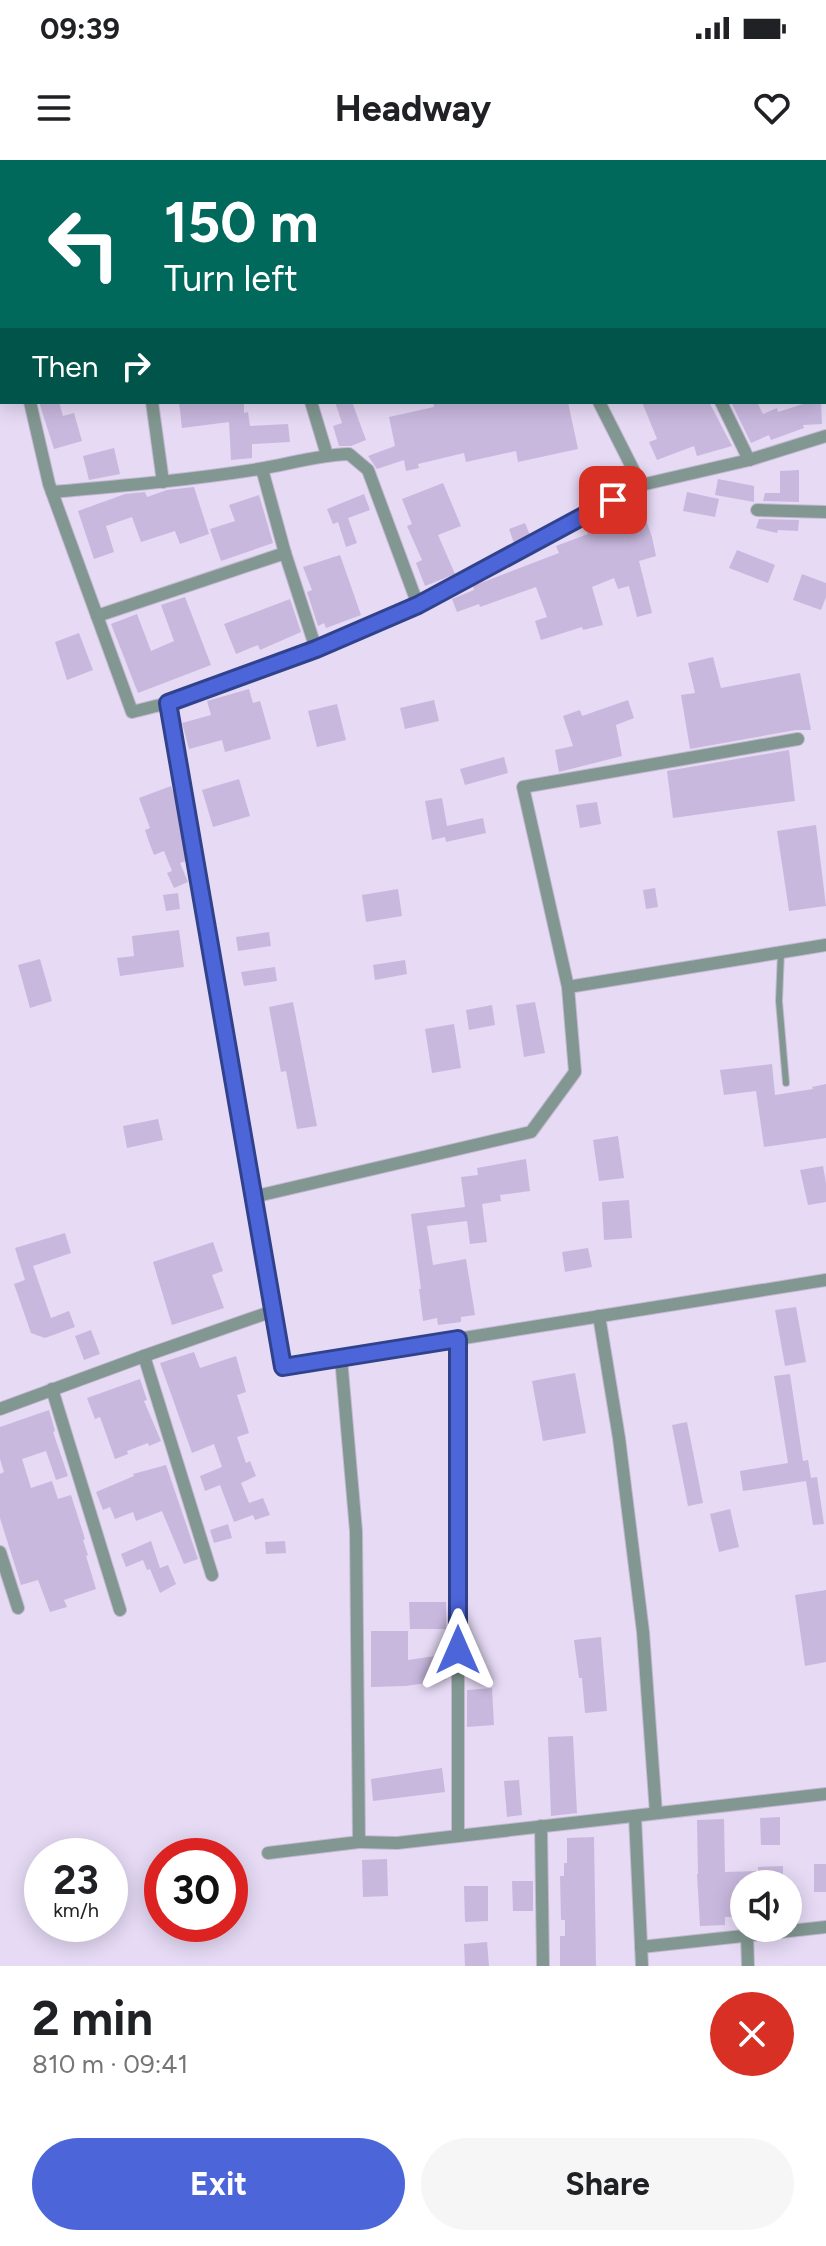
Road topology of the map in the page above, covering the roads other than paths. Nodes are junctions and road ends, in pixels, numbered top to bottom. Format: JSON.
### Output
{"nodes":[{"id":1,"x":30,"y":404,"type":"edge"},
{"id":2,"x":152,"y":404,"type":"edge"},
{"id":3,"x":312,"y":404,"type":"edge"},
{"id":4,"x":600,"y":404,"type":"edge"},
{"id":5,"x":722,"y":404,"type":"edge"},
{"id":6,"x":826,"y":436,"type":"edge"},
{"id":7,"x":327,"y":455,"type":"junction"},
{"id":8,"x":749,"y":460,"type":"junction"},
{"id":9,"x":262,"y":469,"type":"junction"},
{"id":10,"x":163,"y":482,"type":"junction"},
{"id":11,"x":641,"y":485,"type":"junction"},
{"id":12,"x":52,"y":492,"type":"junction"},
{"id":13,"x":757,"y":510,"type":"dead end"},
{"id":14,"x":826,"y":512,"type":"edge"},
{"id":15,"x":285,"y":553,"type":"junction"},
{"id":16,"x":418,"y":605,"type":"junction"},
{"id":17,"x":97,"y":616,"type":"junction"},
{"id":18,"x":316,"y":649,"type":"junction"},
{"id":19,"x":168,"y":703,"type":"junction"},
{"id":20,"x":798,"y":739,"type":"dead end"},
{"id":21,"x":826,"y":945,"type":"edge"},
{"id":22,"x":781,"y":952,"type":"junction"},
{"id":23,"x":568,"y":987,"type":"junction"},
{"id":24,"x":786,"y":1083,"type":"dead end"},
{"id":25,"x":253,"y":1197,"type":"junction"},
{"id":26,"x":826,"y":1280,"type":"edge"},
{"id":27,"x":273,"y":1311,"type":"junction"},
{"id":28,"x":599,"y":1316,"type":"junction"},
{"id":29,"x":458,"y":1339,"type":"junction"},
{"id":30,"x":144,"y":1356,"type":"junction"},
{"id":31,"x":341,"y":1358,"type":"junction"},
{"id":32,"x":52,"y":1389,"type":"junction"},
{"id":33,"x":0,"y":1409,"type":"edge"},
{"id":34,"x":0,"y":1552,"type":"edge"},
{"id":35,"x":212,"y":1575,"type":"dead end"},
{"id":36,"x":18,"y":1608,"type":"dead end"},
{"id":37,"x":120,"y":1610,"type":"dead end"},
{"id":38,"x":826,"y":1794,"type":"edge"},
{"id":39,"x":656,"y":1813,"type":"junction"},
{"id":40,"x":635,"y":1816,"type":"junction"},
{"id":41,"x":541,"y":1826,"type":"junction"},
{"id":42,"x":458,"y":1836,"type":"junction"},
{"id":43,"x":359,"y":1842,"type":"junction"},
{"id":44,"x":268,"y":1853,"type":"dead end"},
{"id":45,"x":826,"y":1927,"type":"edge"},
{"id":46,"x":802,"y":1929,"type":"edge"},
{"id":47,"x":730,"y":1937,"type":"edge"},
{"id":48,"x":747,"y":1942,"type":"edge"},
{"id":49,"x":641,"y":1947,"type":"junction"},
{"id":50,"x":543,"y":1966,"type":"edge"},
{"id":51,"x":642,"y":1966,"type":"edge"},
{"id":52,"x":748,"y":1966,"type":"edge"}],
"edges":[{"from":1,"to":12,"type":"street"},
{"from":2,"to":10,"type":"street"},
{"from":3,"to":7,"type":"street"},
{"from":4,"to":11,"type":"street"},
{"from":5,"to":8,"type":"street"},
{"from":6,"to":8,"type":"street"},
{"from":7,"to":9,"type":"street"},
{"from":7,"to":16,"type":"street"},
{"from":8,"to":11,"type":"street"},
{"from":9,"to":10,"type":"street"},
{"from":9,"to":15,"type":"street"},
{"from":10,"to":12,"type":"street"},
{"from":11,"to":16,"type":"street"},
{"from":12,"to":17,"type":"street"},
{"from":13,"to":14,"type":"street"},
{"from":15,"to":17,"type":"street"},
{"from":15,"to":18,"type":"street"},
{"from":16,"to":18,"type":"street"},
{"from":17,"to":19,"type":"street"},
{"from":18,"to":19,"type":"street"},
{"from":19,"to":25,"type":"street"},
{"from":20,"to":23,"type":"street"},
{"from":21,"to":22,"type":"street"},
{"from":22,"to":23,"type":"street"},
{"from":22,"to":24,"type":"lane"},
{"from":23,"to":25,"type":"street"},
{"from":25,"to":27,"type":"street"},
{"from":26,"to":28,"type":"street"},
{"from":27,"to":30,"type":"street"},
{"from":27,"to":31,"type":"street"},
{"from":28,"to":29,"type":"street"},
{"from":28,"to":39,"type":"street"},
{"from":29,"to":31,"type":"street"},
{"from":29,"to":42,"type":"street"},
{"from":30,"to":32,"type":"street"},
{"from":30,"to":35,"type":"street"},
{"from":31,"to":43,"type":"street"},
{"from":32,"to":33,"type":"street"},
{"from":32,"to":37,"type":"street"},
{"from":34,"to":36,"type":"street"},
{"from":38,"to":39,"type":"street"},
{"from":39,"to":40,"type":"street"},
{"from":40,"to":41,"type":"street"},
{"from":40,"to":49,"type":"street"},
{"from":41,"to":42,"type":"street"},
{"from":41,"to":50,"type":"street"},
{"from":42,"to":43,"type":"street"},
{"from":43,"to":44,"type":"street"},
{"from":45,"to":46,"type":"street"},
{"from":47,"to":49,"type":"street"},
{"from":48,"to":52,"type":"street"},
{"from":49,"to":51,"type":"street"}]}
